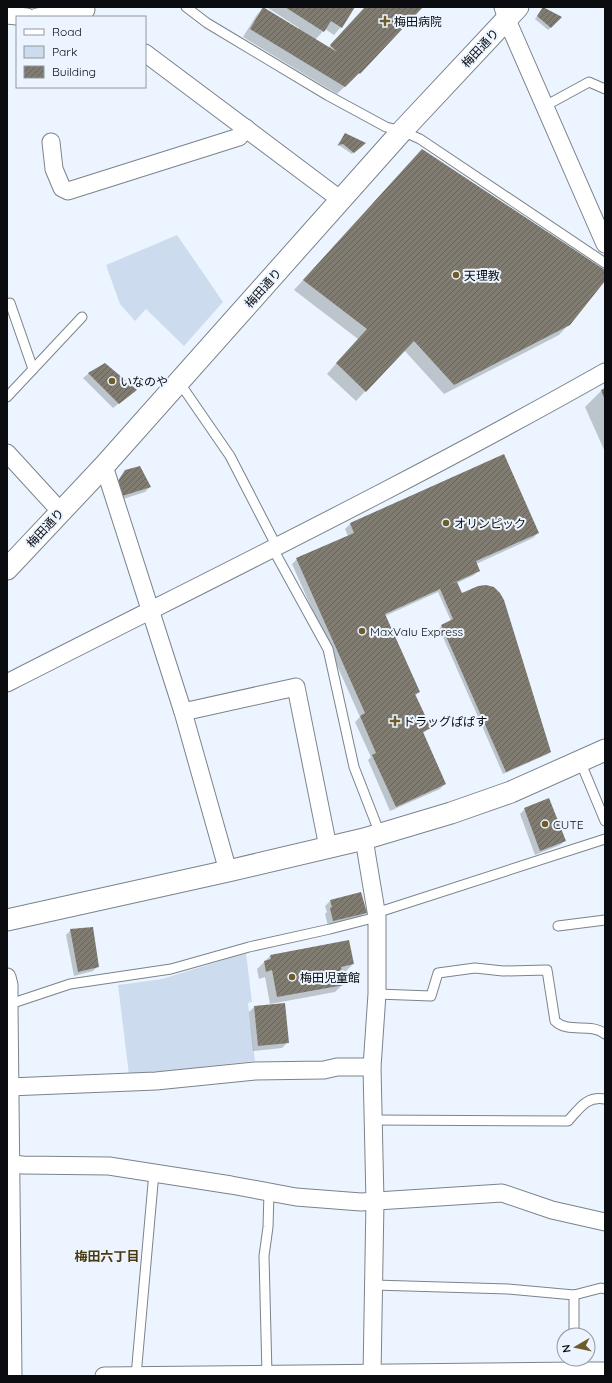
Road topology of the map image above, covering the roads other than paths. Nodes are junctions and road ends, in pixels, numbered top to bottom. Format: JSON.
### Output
{"nodes":[{"id":1,"x":186,"y":7,"type":"edge"},
{"id":2,"x":91,"y":11,"type":"edge"},
{"id":3,"x":509,"y":12,"type":"edge"},
{"id":4,"x":7,"y":15,"type":"edge"},
{"id":5,"x":18,"y":16,"type":"edge"},
{"id":6,"x":46,"y":16,"type":"edge"},
{"id":7,"x":146,"y":54,"type":"edge"},
{"id":8,"x":605,"y":89,"type":"edge"},
{"id":9,"x":545,"y":106,"type":"junction"},
{"id":10,"x":246,"y":128,"type":"junction"},
{"id":11,"x":402,"y":131,"type":"junction"},
{"id":12,"x":51,"y":142,"type":"dead end"},
{"id":13,"x":341,"y":200,"type":"junction"},
{"id":14,"x":605,"y":244,"type":"edge"},
{"id":15,"x":605,"y":263,"type":"edge"},
{"id":16,"x":7,"y":304,"type":"edge"},
{"id":17,"x":82,"y":317,"type":"dead end"},
{"id":18,"x":33,"y":369,"type":"junction"},
{"id":19,"x":605,"y":372,"type":"edge"},
{"id":20,"x":179,"y":382,"type":"junction"},
{"id":21,"x":7,"y":397,"type":"edge"},
{"id":22,"x":7,"y":453,"type":"edge"},
{"id":23,"x":104,"y":466,"type":"junction"},
{"id":24,"x":61,"y":512,"type":"junction"},
{"id":25,"x":275,"y":548,"type":"junction"},
{"id":26,"x":7,"y":569,"type":"edge"},
{"id":27,"x":151,"y":609,"type":"junction"},
{"id":28,"x":7,"y":683,"type":"edge"},
{"id":29,"x":183,"y":712,"type":"junction"},
{"id":30,"x":605,"y":750,"type":"edge"},
{"id":31,"x":580,"y":761,"type":"junction"},
{"id":32,"x":605,"y":821,"type":"edge"},
{"id":33,"x":372,"y":836,"type":"junction"},
{"id":34,"x":605,"y":839,"type":"edge"},
{"id":35,"x":328,"y":847,"type":"junction"},
{"id":36,"x":228,"y":871,"type":"junction"},
{"id":37,"x":376,"y":915,"type":"junction"},
{"id":38,"x":7,"y":920,"type":"edge"},
{"id":39,"x":605,"y":920,"type":"edge"},
{"id":40,"x":558,"y":926,"type":"dead end"},
{"id":41,"x":7,"y":977,"type":"edge"},
{"id":42,"x":377,"y":994,"type":"junction"},
{"id":43,"x":8,"y":1005,"type":"edge"},
{"id":44,"x":605,"y":1034,"type":"edge"},
{"id":45,"x":372,"y":1067,"type":"junction"},
{"id":46,"x":9,"y":1087,"type":"junction"},
{"id":47,"x":605,"y":1099,"type":"edge"},
{"id":48,"x":373,"y":1120,"type":"junction"},
{"id":49,"x":9,"y":1164,"type":"edge"},
{"id":50,"x":154,"y":1172,"type":"junction"},
{"id":51,"x":269,"y":1192,"type":"junction"},
{"id":52,"x":375,"y":1201,"type":"junction"},
{"id":53,"x":605,"y":1222,"type":"edge"},
{"id":54,"x":374,"y":1285,"type":"junction"},
{"id":55,"x":605,"y":1289,"type":"edge"},
{"id":56,"x":574,"y":1295,"type":"junction"},
{"id":57,"x":574,"y":1327,"type":"edge"},
{"id":58,"x":556,"y":1366,"type":"edge"},
{"id":59,"x":585,"y":1367,"type":"edge"},
{"id":60,"x":605,"y":1371,"type":"edge"},
{"id":61,"x":267,"y":1374,"type":"junction"},
{"id":62,"x":461,"y":1374,"type":"edge"},
{"id":63,"x":372,"y":1375,"type":"edge"},
{"id":64,"x":13,"y":1376,"type":"edge"},
{"id":65,"x":104,"y":1376,"type":"edge"},
{"id":66,"x":136,"y":1376,"type":"edge"},
{"id":67,"x":196,"y":1376,"type":"edge"}],
"edges":[{"from":1,"to":11,"type":"lane"},
{"from":2,"to":6,"type":"street"},
{"from":3,"to":9,"type":"street"},
{"from":3,"to":11,"type":"street","name":"梅田通り"},
{"from":4,"to":5,"type":"street"},
{"from":7,"to":10,"type":"street"},
{"from":8,"to":9,"type":"lane"},
{"from":9,"to":14,"type":"street"},
{"from":10,"to":12,"type":"street"},
{"from":10,"to":13,"type":"street"},
{"from":11,"to":13,"type":"street","name":"梅田通り"},
{"from":11,"to":15,"type":"lane"},
{"from":13,"to":20,"type":"street","name":"梅田通り"},
{"from":16,"to":18,"type":"lane"},
{"from":17,"to":18,"type":"lane"},
{"from":18,"to":21,"type":"lane"},
{"from":19,"to":25,"type":"street"},
{"from":20,"to":23,"type":"street","name":"梅田通り"},
{"from":20,"to":25,"type":"lane"},
{"from":22,"to":24,"type":"street"},
{"from":23,"to":24,"type":"street","name":"梅田通り"},
{"from":23,"to":27,"type":"street"},
{"from":24,"to":26,"type":"street","name":"梅田通り"},
{"from":25,"to":27,"type":"street"},
{"from":25,"to":33,"type":"lane"},
{"from":27,"to":28,"type":"street"},
{"from":27,"to":29,"type":"street"},
{"from":29,"to":35,"type":"street"},
{"from":29,"to":36,"type":"street"},
{"from":30,"to":31,"type":"street"},
{"from":31,"to":32,"type":"lane"},
{"from":31,"to":33,"type":"street"},
{"from":33,"to":35,"type":"street"},
{"from":33,"to":37,"type":"street"},
{"from":34,"to":37,"type":"lane"},
{"from":35,"to":36,"type":"street"},
{"from":36,"to":38,"type":"street"},
{"from":37,"to":42,"type":"street"},
{"from":37,"to":43,"type":"lane"},
{"from":39,"to":40,"type":"lane"},
{"from":41,"to":43,"type":"street"},
{"from":42,"to":44,"type":"lane"},
{"from":42,"to":45,"type":"street"},
{"from":43,"to":46,"type":"street"},
{"from":45,"to":46,"type":"street"},
{"from":45,"to":48,"type":"street"},
{"from":46,"to":49,"type":"street"},
{"from":47,"to":48,"type":"lane"},
{"from":48,"to":52,"type":"street"},
{"from":49,"to":50,"type":"street"},
{"from":49,"to":64,"type":"street"},
{"from":50,"to":51,"type":"street"},
{"from":50,"to":66,"type":"lane"},
{"from":51,"to":52,"type":"street"},
{"from":51,"to":61,"type":"lane"},
{"from":52,"to":53,"type":"street"},
{"from":52,"to":54,"type":"street"},
{"from":54,"to":56,"type":"lane"},
{"from":54,"to":63,"type":"street"},
{"from":55,"to":56,"type":"lane"},
{"from":56,"to":57,"type":"lane"},
{"from":58,"to":62,"type":"street"},
{"from":59,"to":60,"type":"street"},
{"from":61,"to":63,"type":"street"},
{"from":61,"to":67,"type":"street"},
{"from":62,"to":63,"type":"street"},
{"from":65,"to":66,"type":"street"},
{"from":66,"to":67,"type":"street"}]}
